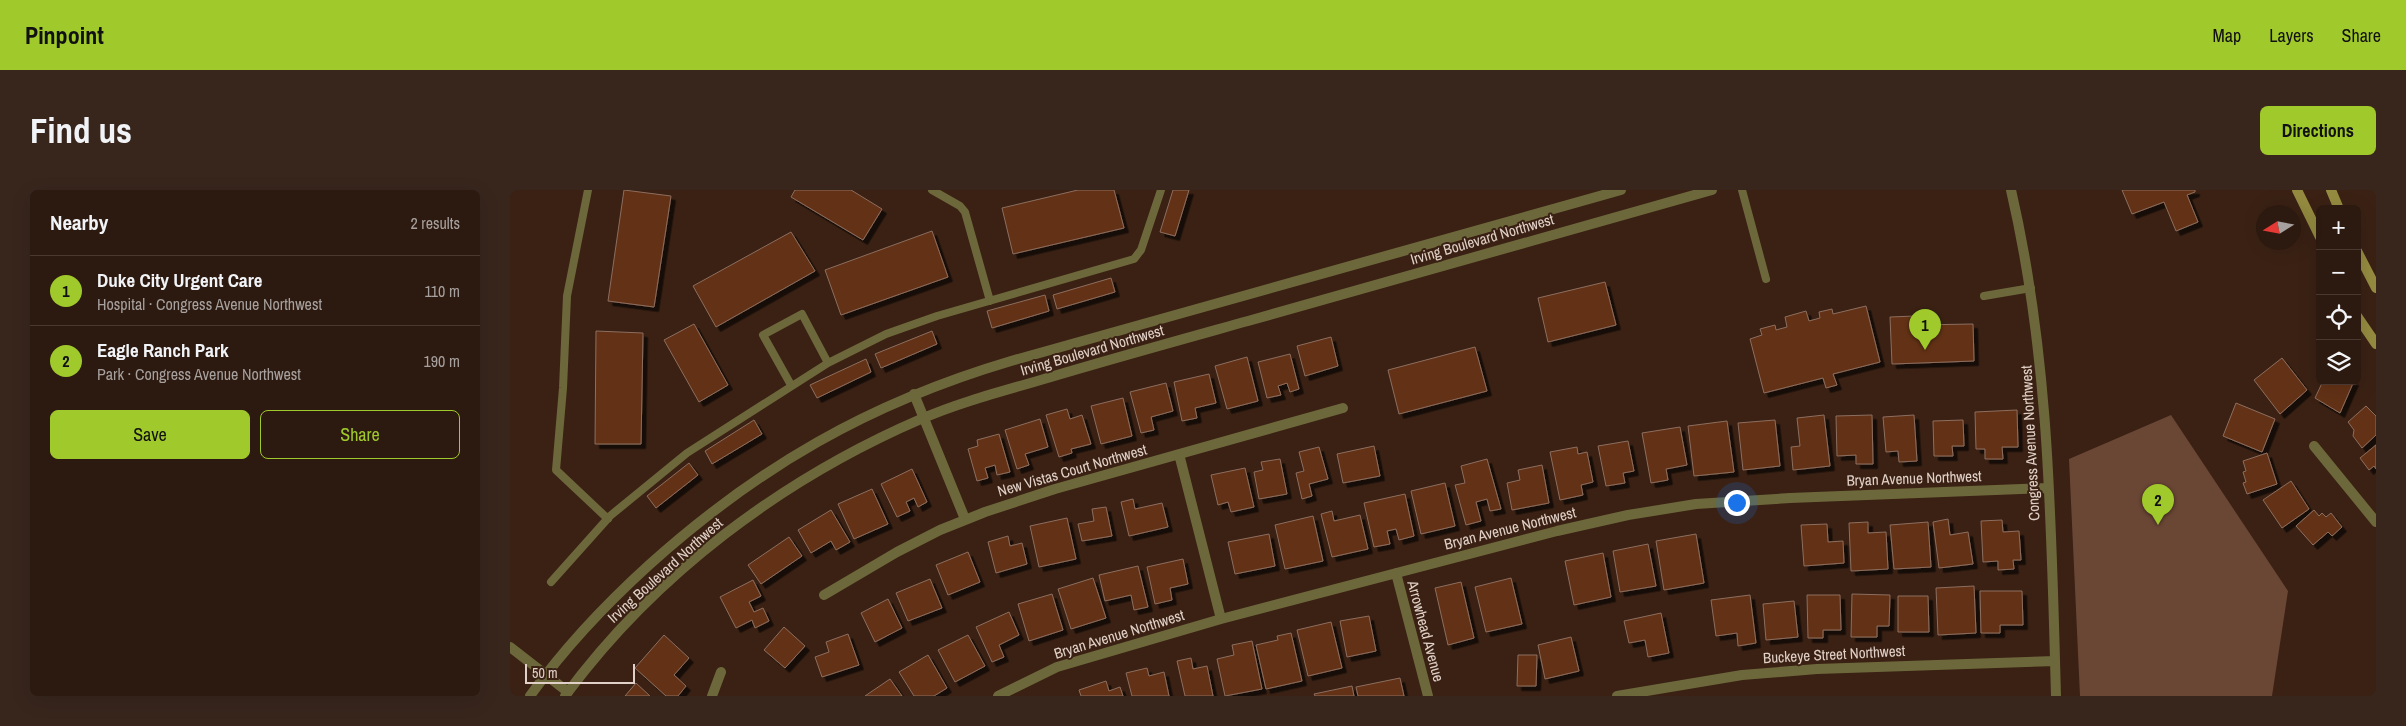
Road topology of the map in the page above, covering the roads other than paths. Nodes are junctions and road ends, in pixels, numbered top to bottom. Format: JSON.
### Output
{"nodes":[{"id":1,"x":588,"y":190,"type":"edge"},
{"id":2,"x":932,"y":190,"type":"edge"},
{"id":3,"x":1161,"y":190,"type":"edge"},
{"id":4,"x":1621,"y":190,"type":"edge"},
{"id":5,"x":1712,"y":190,"type":"edge"},
{"id":6,"x":1742,"y":190,"type":"edge"},
{"id":7,"x":2012,"y":190,"type":"edge"},
{"id":8,"x":2297,"y":190,"type":"edge"},
{"id":9,"x":2331,"y":190,"type":"edge"},
{"id":10,"x":2337,"y":190,"type":"edge"},
{"id":11,"x":2338,"y":205,"type":"edge"},
{"id":12,"x":2338,"y":205,"type":"edge"},
{"id":13,"x":2316,"y":229,"type":"edge"},
{"id":14,"x":2361,"y":258,"type":"edge"},
{"id":15,"x":1766,"y":279,"type":"dead end"},
{"id":16,"x":2375,"y":284,"type":"edge"},
{"id":17,"x":2031,"y":288,"type":"junction"},
{"id":18,"x":1984,"y":296,"type":"dead end"},
{"id":19,"x":990,"y":301,"type":"junction"},
{"id":20,"x":2361,"y":322,"type":"edge"},
{"id":21,"x":2376,"y":344,"type":"edge"},
{"id":22,"x":828,"y":363,"type":"junction"},
{"id":23,"x":791,"y":385,"type":"junction"},
{"id":24,"x":914,"y":394,"type":"junction"},
{"id":25,"x":1343,"y":408,"type":"dead end"},
{"id":26,"x":923,"y":418,"type":"junction"},
{"id":27,"x":2314,"y":446,"type":"dead end"},
{"id":28,"x":1179,"y":454,"type":"junction"},
{"id":29,"x":2048,"y":488,"type":"junction"},
{"id":30,"x":608,"y":519,"type":"junction"},
{"id":31,"x":965,"y":519,"type":"junction"},
{"id":32,"x":2376,"y":522,"type":"edge"},
{"id":33,"x":1396,"y":573,"type":"junction"},
{"id":34,"x":551,"y":582,"type":"dead end"},
{"id":35,"x":824,"y":595,"type":"dead end"},
{"id":36,"x":1221,"y":619,"type":"junction"},
{"id":37,"x":510,"y":647,"type":"edge"},
{"id":38,"x":2054,"y":660,"type":"junction"},
{"id":39,"x":721,"y":672,"type":"dead end"},
{"id":40,"x":546,"y":674,"type":"junction"},
{"id":41,"x":566,"y":694,"type":"edge"},
{"id":42,"x":530,"y":696,"type":"edge"},
{"id":43,"x":712,"y":696,"type":"edge"},
{"id":44,"x":998,"y":696,"type":"edge"},
{"id":45,"x":1428,"y":696,"type":"edge"},
{"id":46,"x":1616,"y":696,"type":"edge"},
{"id":47,"x":2056,"y":696,"type":"edge"}],
"edges":[{"from":1,"to":30,"type":"lane"},
{"from":2,"to":19,"type":"lane"},
{"from":3,"to":19,"type":"lane"},
{"from":4,"to":24,"type":"street","name":"Irving Boulevard Northwest"},
{"from":5,"to":26,"type":"street","name":"Irving Boulevard Northwest"},
{"from":6,"to":15,"type":"lane"},
{"from":7,"to":17,"type":"street","name":"Congress Avenue Northwest"},
{"from":8,"to":13,"type":"main road"},
{"from":9,"to":11,"type":"main road"},
{"from":10,"to":12,"type":"main road"},
{"from":14,"to":16,"type":"main road"},
{"from":17,"to":18,"type":"lane"},
{"from":17,"to":29,"type":"street","name":"Congress Avenue Northwest"},
{"from":19,"to":22,"type":"lane"},
{"from":20,"to":21,"type":"main road"},
{"from":22,"to":23,"type":"lane"},
{"from":22,"to":23,"type":"lane"},
{"from":23,"to":30,"type":"lane"},
{"from":24,"to":26,"type":"street"},
{"from":24,"to":40,"type":"street","name":"Irving Boulevard Northwest"},
{"from":25,"to":28,"type":"street","name":"New Vistas Court Northwest"},
{"from":26,"to":31,"type":"street"},
{"from":26,"to":41,"type":"street","name":"Irving Boulevard Northwest"},
{"from":27,"to":32,"type":"street"},
{"from":28,"to":31,"type":"street","name":"New Vistas Court Northwest"},
{"from":28,"to":36,"type":"street"},
{"from":29,"to":33,"type":"street","name":"Bryan Avenue Northwest"},
{"from":29,"to":38,"type":"street","name":"Congress Avenue Northwest"},
{"from":30,"to":34,"type":"lane"},
{"from":31,"to":35,"type":"street","name":"New Vistas Court Northwest"},
{"from":33,"to":36,"type":"street","name":"Bryan Avenue Northwest"},
{"from":33,"to":45,"type":"street","name":"Arrowhead Avenue"},
{"from":36,"to":44,"type":"street","name":"Bryan Avenue Northwest"},
{"from":37,"to":40,"type":"street"},
{"from":38,"to":46,"type":"street","name":"Buckeye Street Northwest"},
{"from":38,"to":47,"type":"street","name":"Congress Avenue Northwest"},
{"from":39,"to":43,"type":"street"},
{"from":40,"to":41,"type":"street"},
{"from":40,"to":42,"type":"street","name":"Irving Boulevard Northwest"}]}
